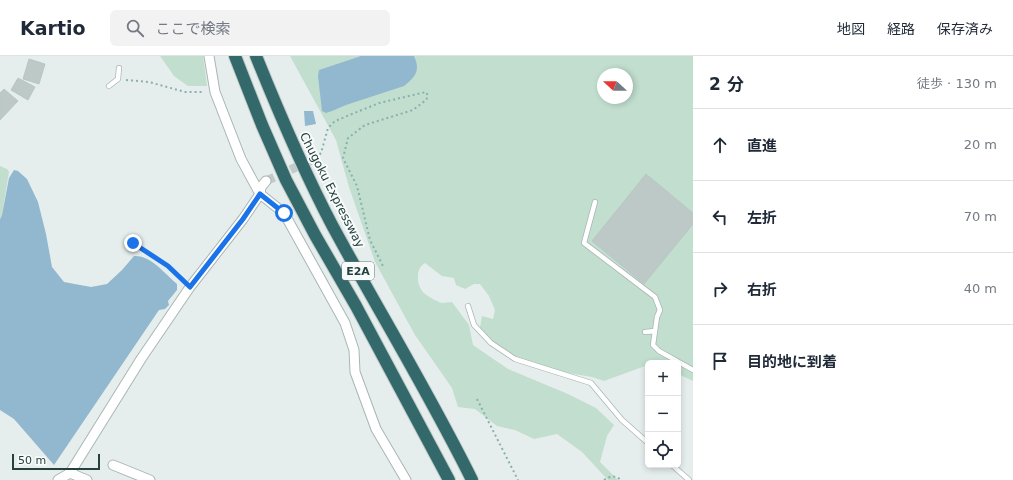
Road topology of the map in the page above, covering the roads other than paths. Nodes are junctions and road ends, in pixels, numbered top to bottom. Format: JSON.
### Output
{"nodes":[{"id":1,"x":209,"y":56,"type":"edge"},
{"id":2,"x":235,"y":56,"type":"edge"},
{"id":3,"x":256,"y":56,"type":"edge"},
{"id":4,"x":119,"y":68,"type":"dead end"},
{"id":5,"x":109,"y":86,"type":"dead end"},
{"id":6,"x":266,"y":181,"type":"tunnel mouth"},
{"id":7,"x":260,"y":194,"type":"junction"},
{"id":8,"x":595,"y":202,"type":"dead end"},
{"id":9,"x":468,"y":306,"type":"dead end"},
{"id":10,"x":655,"y":331,"type":"junction"},
{"id":11,"x":645,"y":332,"type":"dead end"},
{"id":12,"x":693,"y":370,"type":"edge"},
{"id":13,"x":645,"y":440,"type":"edge"},
{"id":14,"x":112,"y":465,"type":"dead end"},
{"id":15,"x":675,"y":468,"type":"edge"},
{"id":16,"x":70,"y":473,"type":"junction"},
{"id":17,"x":81,"y":479,"type":"edge"},
{"id":18,"x":58,"y":480,"type":"edge"},
{"id":19,"x":150,"y":480,"type":"edge"},
{"id":20,"x":406,"y":480,"type":"edge"},
{"id":21,"x":449,"y":480,"type":"edge"},
{"id":22,"x":472,"y":480,"type":"edge"},
{"id":23,"x":689,"y":480,"type":"edge"}],
"edges":[{"from":1,"to":7,"type":"street"},
{"from":2,"to":21,"type":"highway","number":"E2A"},
{"from":3,"to":22,"type":"highway","name":"Chugoku Expressway","number":"E2A"},
{"from":4,"to":5,"type":"lane"},
{"from":6,"to":7,"type":"street"},
{"from":7,"to":16,"type":"street"},
{"from":7,"to":20,"type":"street"},
{"from":8,"to":10,"type":"lane"},
{"from":9,"to":13,"type":"lane"},
{"from":10,"to":11,"type":"lane"},
{"from":10,"to":12,"type":"lane"},
{"from":14,"to":19,"type":"street"},
{"from":15,"to":23,"type":"lane"},
{"from":16,"to":17,"type":"street"},
{"from":16,"to":18,"type":"street"}]}
